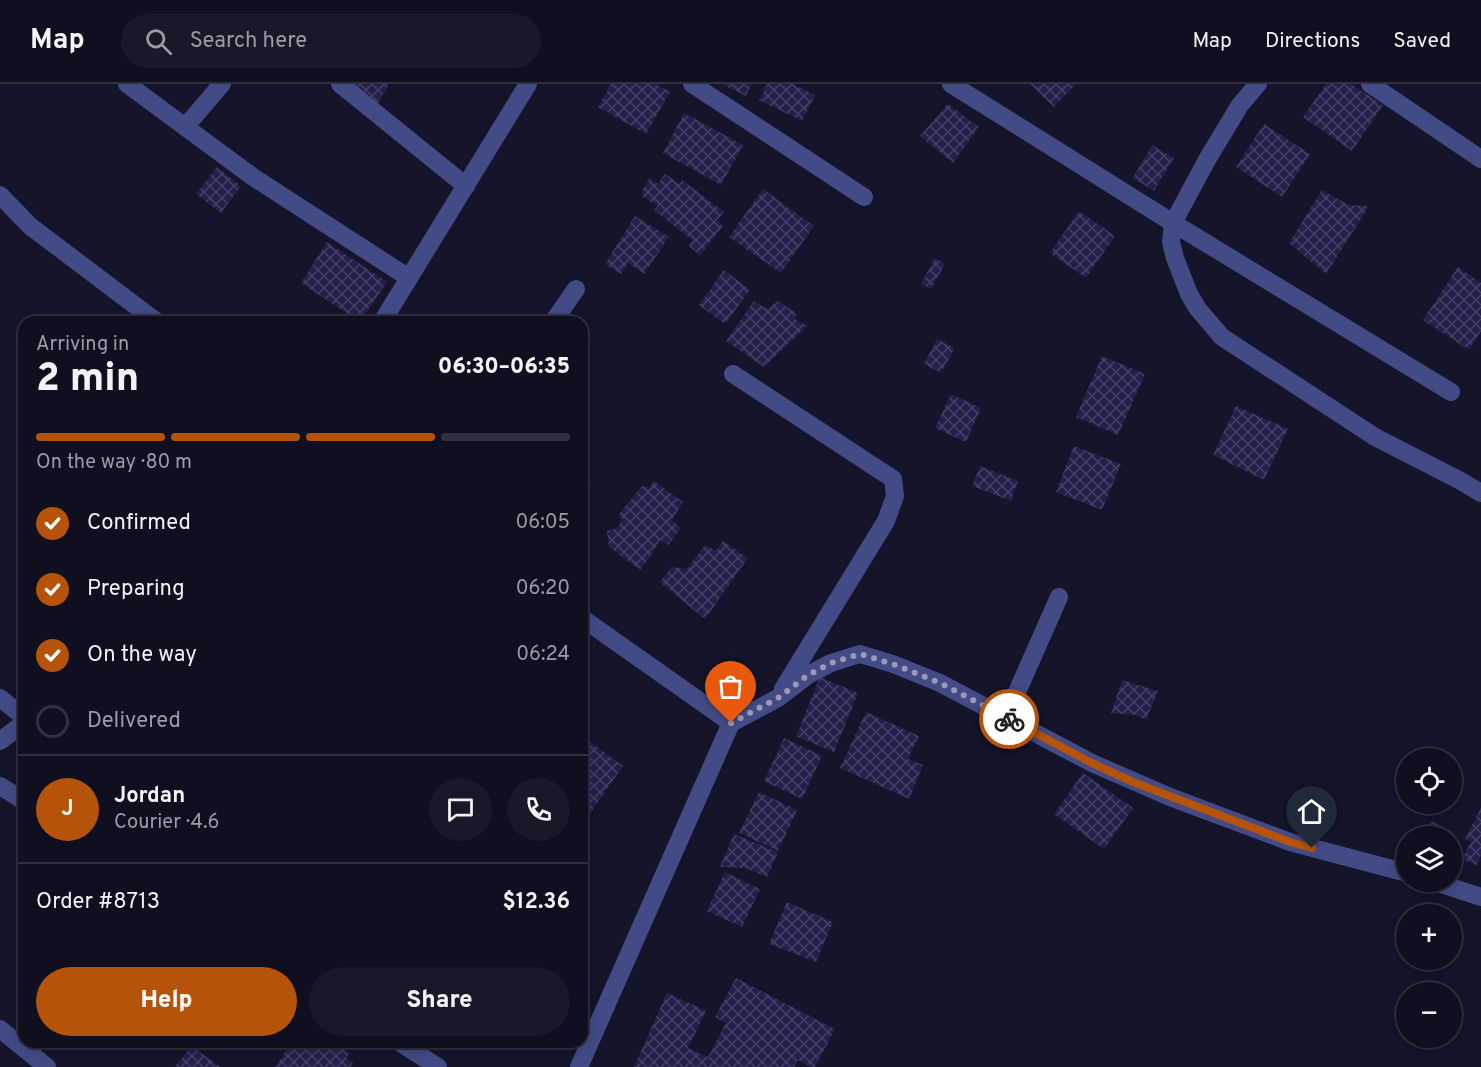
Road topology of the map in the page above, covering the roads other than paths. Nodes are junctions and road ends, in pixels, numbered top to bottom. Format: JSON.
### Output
{"nodes":[{"id":1,"x":127,"y":84,"type":"edge"},
{"id":2,"x":222,"y":84,"type":"edge"},
{"id":3,"x":340,"y":84,"type":"edge"},
{"id":4,"x":528,"y":84,"type":"edge"},
{"id":5,"x":692,"y":84,"type":"edge"},
{"id":6,"x":951,"y":84,"type":"edge"},
{"id":7,"x":1258,"y":84,"type":"edge"},
{"id":8,"x":1370,"y":84,"type":"edge"},
{"id":9,"x":184,"y":127,"type":"junction"},
{"id":10,"x":1481,"y":159,"type":"edge"},
{"id":11,"x":466,"y":186,"type":"junction"},
{"id":12,"x":0,"y":195,"type":"edge"},
{"id":13,"x":864,"y":197,"type":"dead end"},
{"id":14,"x":1173,"y":223,"type":"junction"},
{"id":15,"x":409,"y":278,"type":"junction"},
{"id":16,"x":576,"y":289,"type":"dead end"},
{"id":17,"x":149,"y":316,"type":"edge"},
{"id":18,"x":386,"y":316,"type":"edge"},
{"id":19,"x":557,"y":316,"type":"edge"},
{"id":20,"x":733,"y":374,"type":"dead end"},
{"id":21,"x":1451,"y":392,"type":"dead end"},
{"id":22,"x":1481,"y":493,"type":"edge"},
{"id":23,"x":1059,"y":597,"type":"dead end"},
{"id":24,"x":588,"y":622,"type":"edge"},
{"id":25,"x":0,"y":698,"type":"edge"},
{"id":26,"x":778,"y":698,"type":"junction"},
{"id":27,"x":18,"y":712,"type":"edge"},
{"id":28,"x":1006,"y":717,"type":"junction"},
{"id":29,"x":731,"y":723,"type":"junction"},
{"id":30,"x":18,"y":728,"type":"edge"},
{"id":31,"x":0,"y":741,"type":"edge"},
{"id":32,"x":0,"y":786,"type":"edge"},
{"id":33,"x":18,"y":797,"type":"edge"},
{"id":34,"x":1396,"y":870,"type":"edge"},
{"id":35,"x":1462,"y":891,"type":"edge"},
{"id":36,"x":1481,"y":897,"type":"edge"},
{"id":37,"x":0,"y":1029,"type":"edge"},
{"id":38,"x":18,"y":1044,"type":"edge"},
{"id":39,"x":24,"y":1048,"type":"edge"},
{"id":40,"x":408,"y":1048,"type":"edge"},
{"id":41,"x":582,"y":1066,"type":"edge"},
{"id":42,"x":47,"y":1067,"type":"edge"},
{"id":43,"x":438,"y":1067,"type":"edge"}],
"edges":[{"from":1,"to":9,"type":"street"},
{"from":2,"to":9,"type":"street"},
{"from":3,"to":11,"type":"street"},
{"from":4,"to":11,"type":"street"},
{"from":5,"to":13,"type":"street"},
{"from":6,"to":14,"type":"street"},
{"from":7,"to":14,"type":"street"},
{"from":8,"to":10,"type":"street"},
{"from":9,"to":15,"type":"street"},
{"from":11,"to":15,"type":"street"},
{"from":12,"to":17,"type":"street"},
{"from":14,"to":21,"type":"street"},
{"from":14,"to":22,"type":"street"},
{"from":15,"to":18,"type":"street"},
{"from":16,"to":19,"type":"street"},
{"from":20,"to":26,"type":"street"},
{"from":23,"to":28,"type":"street"},
{"from":24,"to":29,"type":"street"},
{"from":25,"to":27,"type":"street"},
{"from":26,"to":28,"type":"street"},
{"from":26,"to":29,"type":"street"},
{"from":28,"to":34,"type":"street"},
{"from":29,"to":41,"type":"street"},
{"from":30,"to":31,"type":"street"},
{"from":32,"to":33,"type":"street"},
{"from":35,"to":36,"type":"street"},
{"from":37,"to":38,"type":"street"},
{"from":39,"to":42,"type":"street"},
{"from":40,"to":43,"type":"street"}]}
